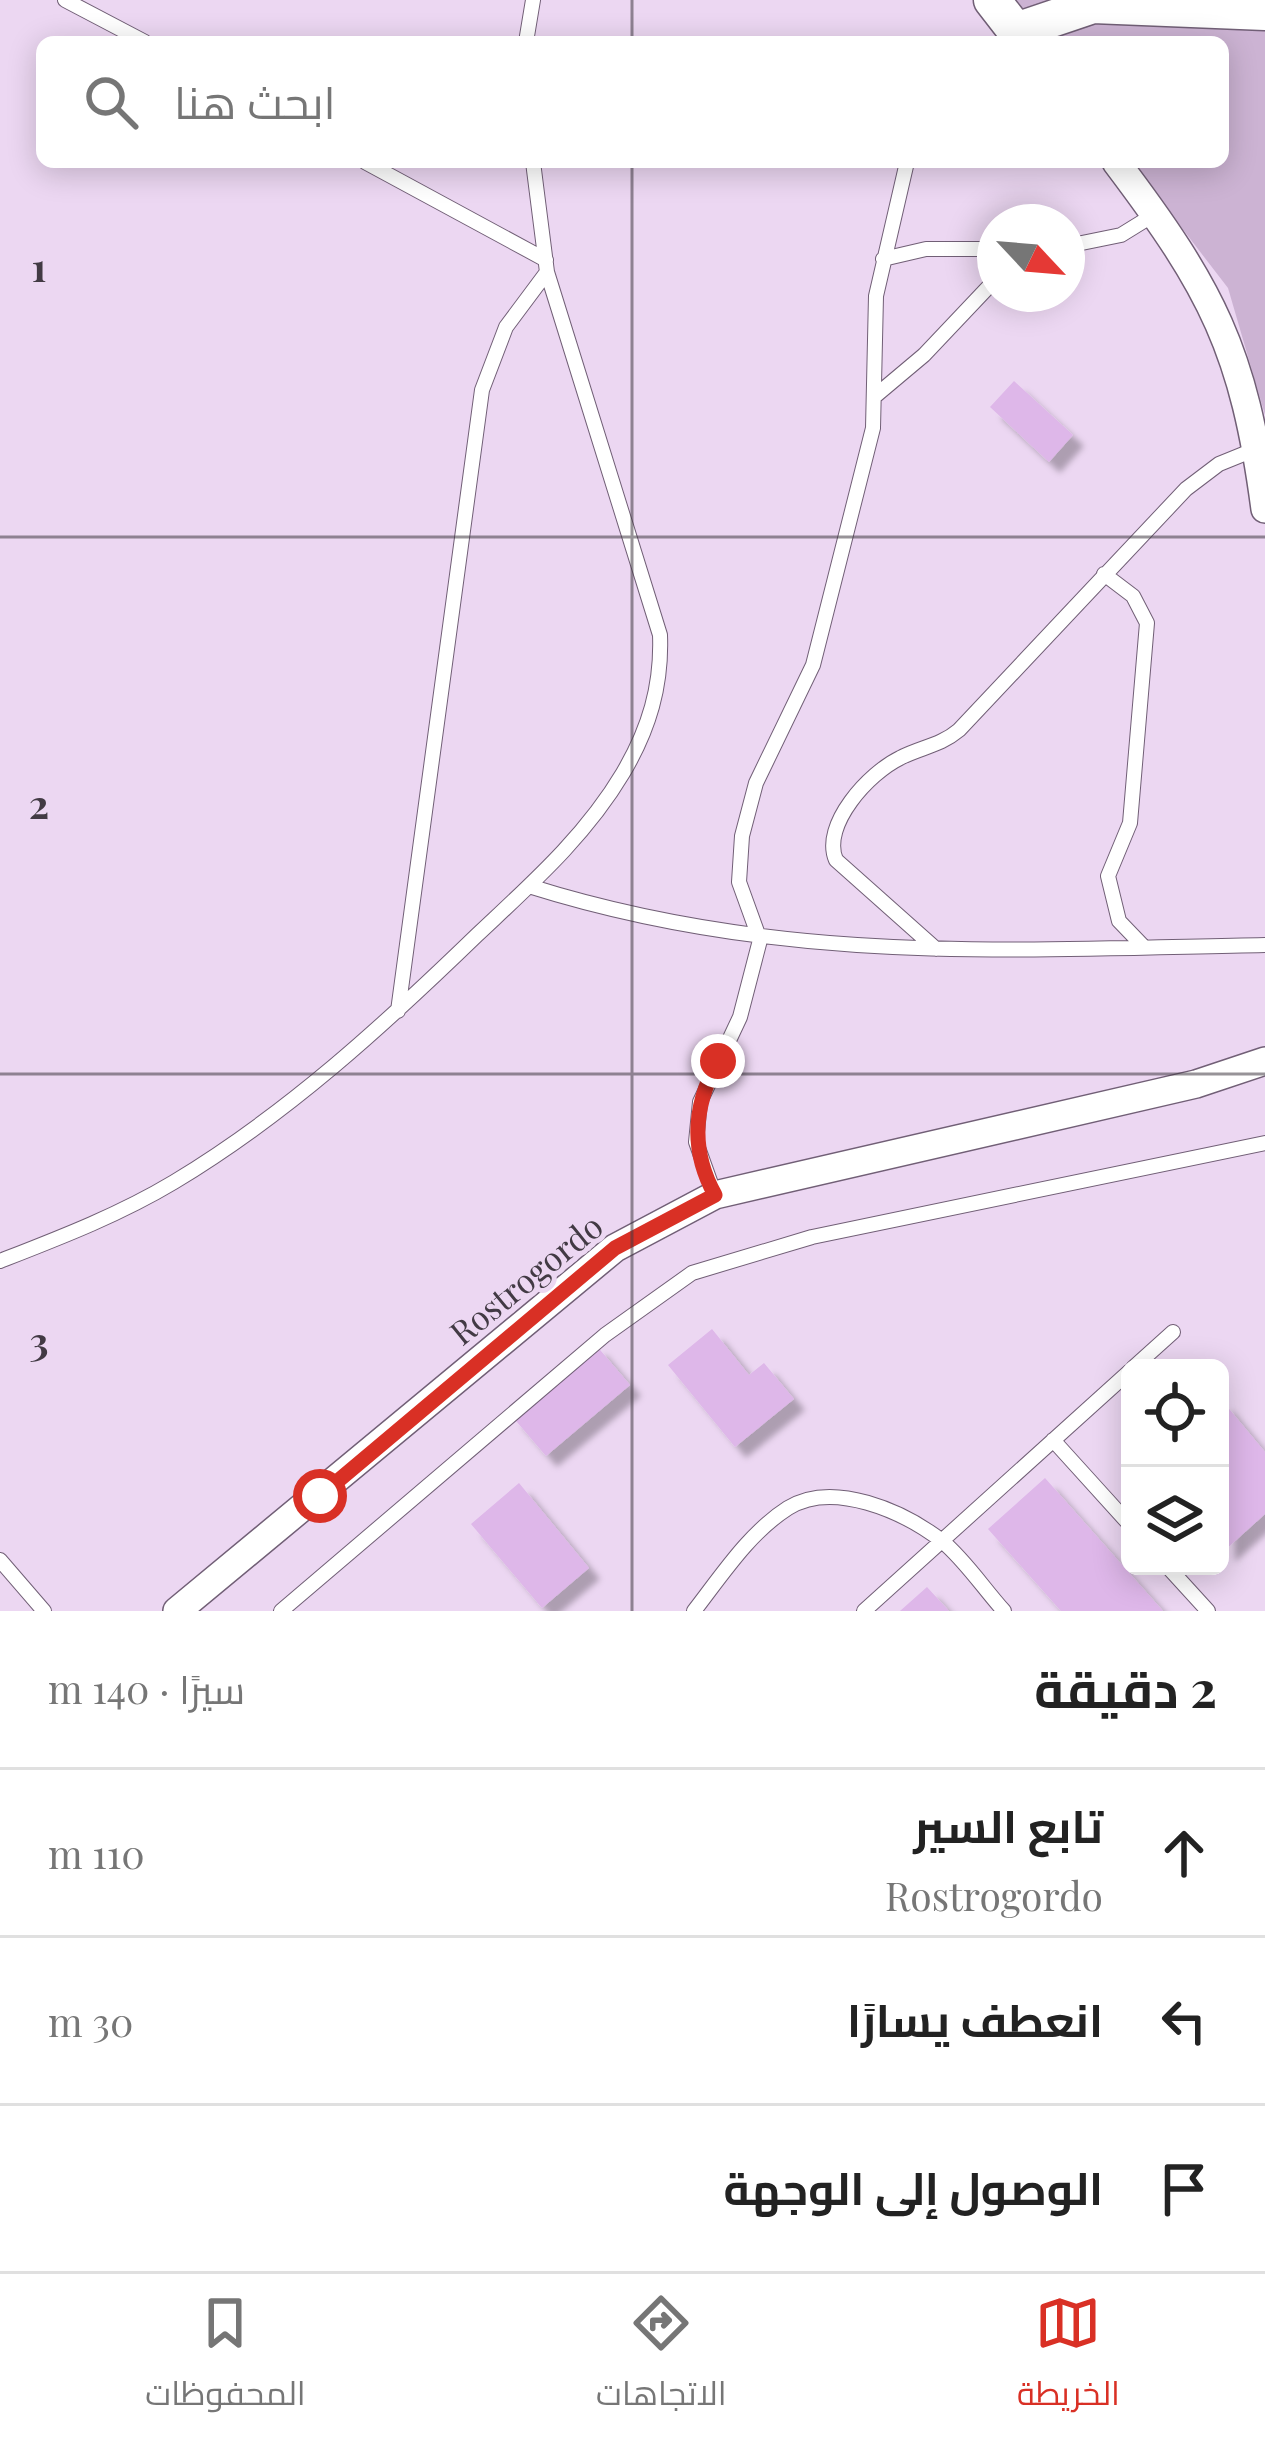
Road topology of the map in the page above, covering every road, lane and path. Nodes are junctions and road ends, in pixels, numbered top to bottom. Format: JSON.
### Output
{"nodes":[{"id":1,"x":65,"y":0,"type":"edge"},
{"id":2,"x":533,"y":0,"type":"edge"},
{"id":3,"x":1265,"y":12,"type":"edge"},
{"id":4,"x":1008,"y":28,"type":"edge"},
{"id":5,"x":134,"y":36,"type":"edge"},
{"id":6,"x":527,"y":36,"type":"edge"},
{"id":7,"x":375,"y":168,"type":"edge"},
{"id":8,"x":534,"y":168,"type":"edge"},
{"id":9,"x":906,"y":168,"type":"edge"},
{"id":10,"x":1120,"y":168,"type":"edge"},
{"id":11,"x":1155,"y":214,"type":"junction"},
{"id":12,"x":1085,"y":243,"type":"edge"},
{"id":13,"x":977,"y":249,"type":"edge"},
{"id":14,"x":883,"y":259,"type":"junction"},
{"id":15,"x":546,"y":266,"type":"junction"},
{"id":16,"x":977,"y":298,"type":"edge"},
{"id":17,"x":874,"y":398,"type":"junction"},
{"id":18,"x":1258,"y":448,"type":"junction"},
{"id":19,"x":1265,"y":509,"type":"edge"},
{"id":20,"x":1104,"y":574,"type":"junction"},
{"id":21,"x":529,"y":886,"type":"junction"},
{"id":22,"x":760,"y":940,"type":"junction"},
{"id":23,"x":1265,"y":945,"type":"edge"},
{"id":24,"x":1144,"y":947,"type":"junction"},
{"id":25,"x":936,"y":949,"type":"junction"},
{"id":26,"x":398,"y":1011,"type":"junction"},
{"id":27,"x":1265,"y":1061,"type":"edge"},
{"id":28,"x":1265,"y":1143,"type":"edge"},
{"id":29,"x":715,"y":1195,"type":"junction"},
{"id":30,"x":0,"y":1262,"type":"edge"},
{"id":31,"x":1173,"y":1332,"type":"dead end"},
{"id":32,"x":1144,"y":1359,"type":"edge"},
{"id":33,"x":1121,"y":1380,"type":"edge"},
{"id":34,"x":1053,"y":1441,"type":"junction"},
{"id":35,"x":1121,"y":1515,"type":"edge"},
{"id":36,"x":941,"y":1541,"type":"junction"},
{"id":37,"x":0,"y":1560,"type":"edge"},
{"id":38,"x":1175,"y":1575,"type":"edge"},
{"id":39,"x":44,"y":1611,"type":"edge"},
{"id":40,"x":177,"y":1611,"type":"edge"},
{"id":41,"x":281,"y":1611,"type":"edge"},
{"id":42,"x":694,"y":1611,"type":"edge"},
{"id":43,"x":864,"y":1611,"type":"edge"},
{"id":44,"x":1004,"y":1611,"type":"edge"},
{"id":45,"x":1208,"y":1611,"type":"edge"}],
"edges":[{"from":1,"to":5,"type":"lane"},
{"from":2,"to":6,"type":"lane"},
{"from":3,"to":4,"type":"street"},
{"from":7,"to":15,"type":"lane"},
{"from":8,"to":15,"type":"lane"},
{"from":9,"to":14,"type":"lane"},
{"from":10,"to":11,"type":"street"},
{"from":11,"to":12,"type":"lane"},
{"from":11,"to":18,"type":"street"},
{"from":13,"to":14,"type":"lane"},
{"from":14,"to":17,"type":"lane"},
{"from":15,"to":21,"type":"lane"},
{"from":15,"to":26,"type":"lane"},
{"from":16,"to":17,"type":"lane"},
{"from":17,"to":22,"type":"lane"},
{"from":18,"to":19,"type":"street"},
{"from":18,"to":20,"type":"lane"},
{"from":20,"to":24,"type":"lane"},
{"from":20,"to":25,"type":"lane"},
{"from":21,"to":22,"type":"lane"},
{"from":21,"to":26,"type":"lane"},
{"from":22,"to":25,"type":"lane"},
{"from":22,"to":29,"type":"lane"},
{"from":23,"to":24,"type":"lane"},
{"from":24,"to":25,"type":"lane"},
{"from":26,"to":30,"type":"lane"},
{"from":27,"to":29,"type":"street","name":"Rostrogordo"},
{"from":28,"to":41,"type":"lane"},
{"from":29,"to":40,"type":"street","name":"Rostrogordo"},
{"from":31,"to":32,"type":"lane"},
{"from":33,"to":34,"type":"lane"},
{"from":34,"to":35,"type":"lane"},
{"from":34,"to":36,"type":"lane"},
{"from":36,"to":42,"type":"lane"},
{"from":36,"to":43,"type":"lane"},
{"from":36,"to":44,"type":"lane"},
{"from":37,"to":39,"type":"lane"},
{"from":38,"to":45,"type":"lane"}]}
